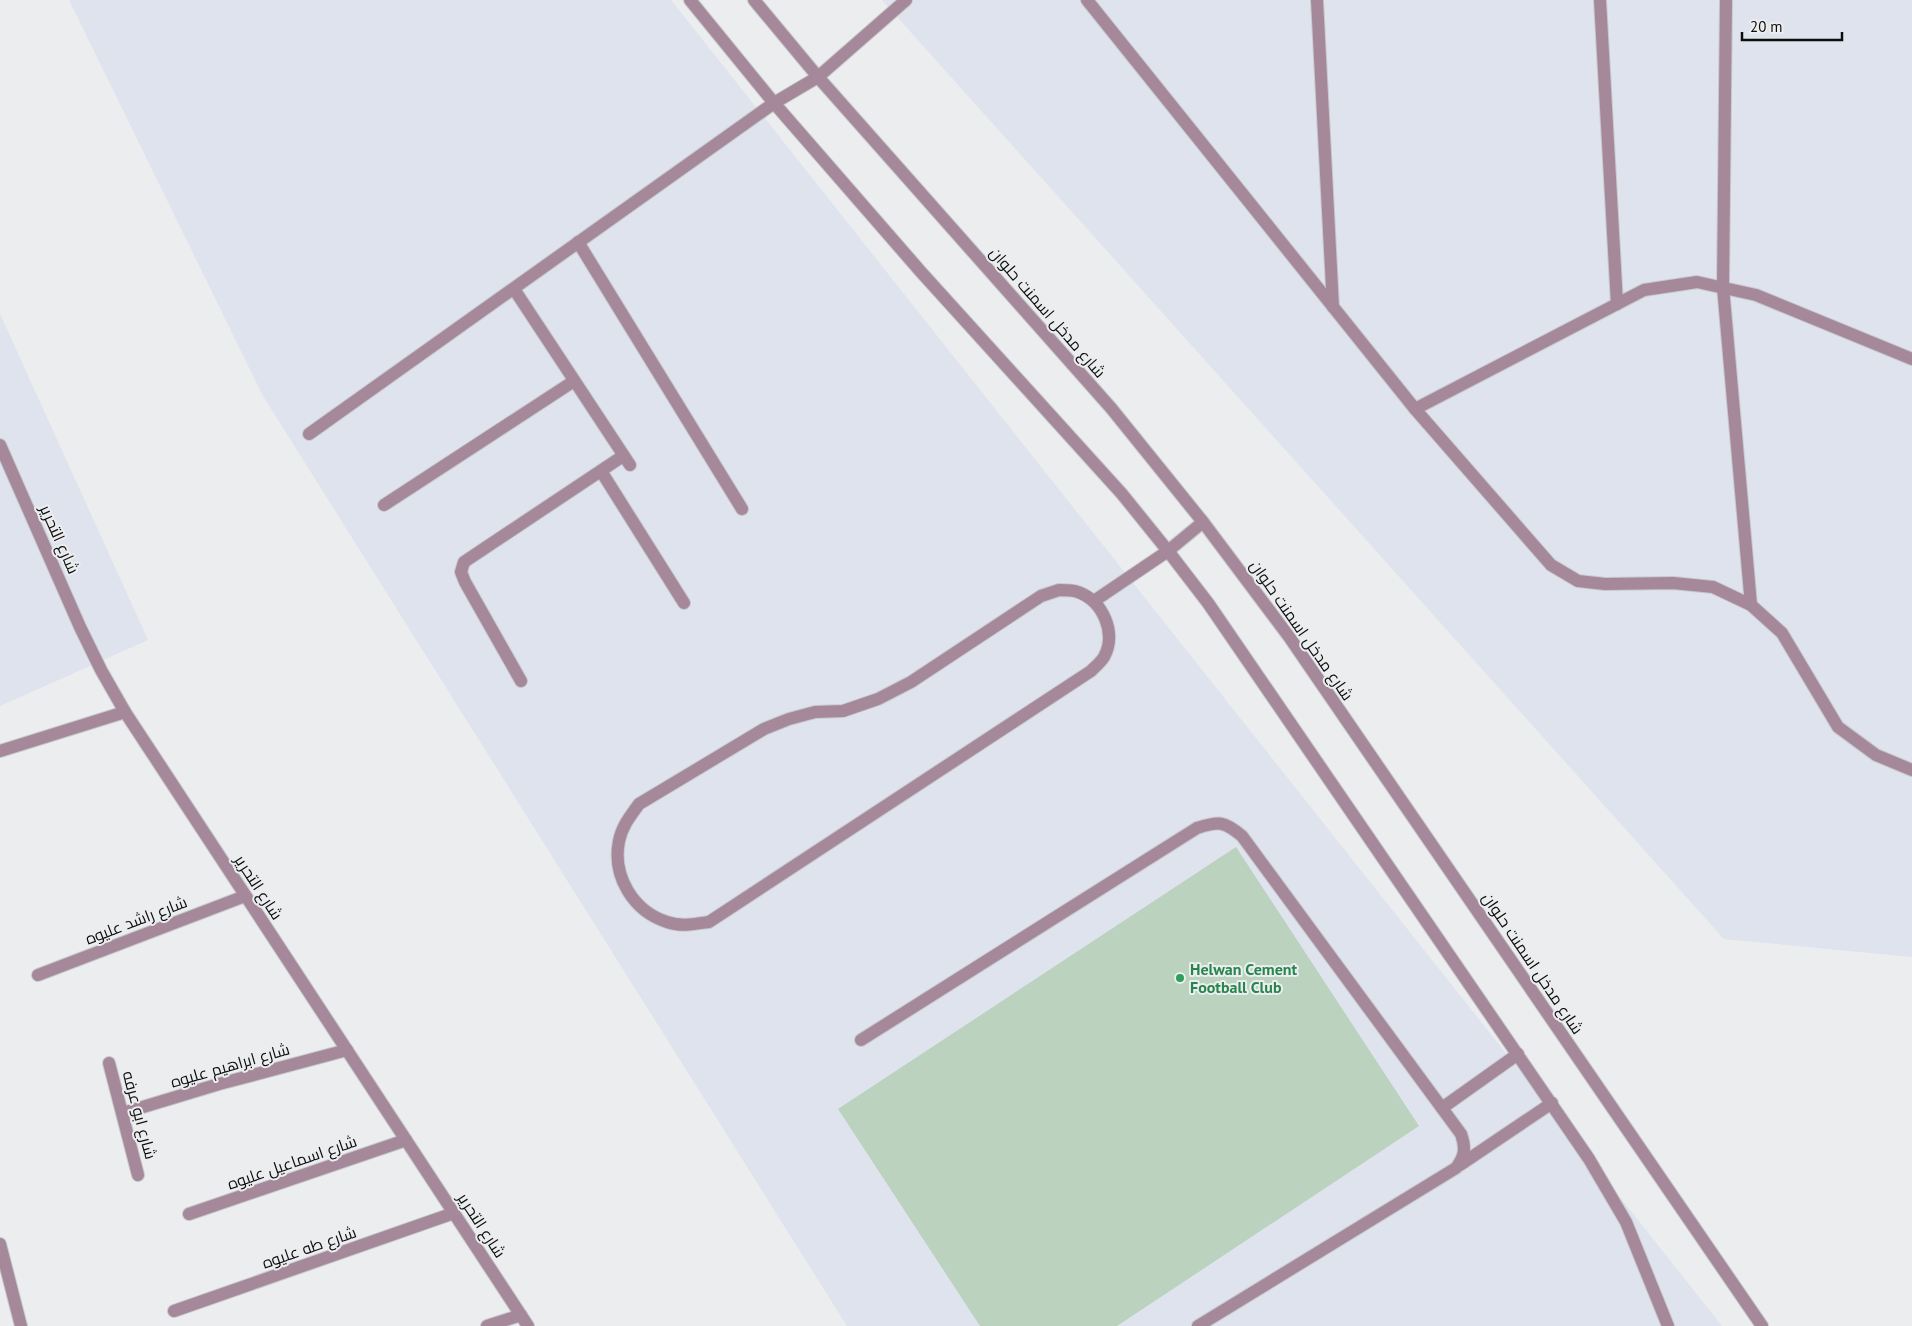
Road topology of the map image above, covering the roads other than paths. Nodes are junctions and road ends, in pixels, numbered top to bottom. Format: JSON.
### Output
{"nodes":[{"id":1,"x":690,"y":0,"type":"edge"},
{"id":2,"x":754,"y":0,"type":"edge"},
{"id":3,"x":906,"y":0,"type":"edge"},
{"id":4,"x":1087,"y":0,"type":"edge"},
{"id":5,"x":1317,"y":0,"type":"edge"},
{"id":6,"x":1600,"y":0,"type":"edge"},
{"id":7,"x":1726,"y":0,"type":"edge"},
{"id":8,"x":818,"y":77,"type":"junction"},
{"id":9,"x":774,"y":103,"type":"junction"},
{"id":10,"x":578,"y":242,"type":"junction"},
{"id":11,"x":1723,"y":287,"type":"junction"},
{"id":12,"x":514,"y":288,"type":"junction"},
{"id":13,"x":1617,"y":304,"type":"junction"},
{"id":14,"x":1333,"y":307,"type":"junction"},
{"id":15,"x":1912,"y":359,"type":"edge"},
{"id":16,"x":574,"y":381,"type":"junction"},
{"id":17,"x":1415,"y":409,"type":"junction"},
{"id":18,"x":309,"y":434,"type":"dead end"},
{"id":19,"x":0,"y":445,"type":"edge"},
{"id":20,"x":601,"y":471,"type":"junction"},
{"id":21,"x":384,"y":505,"type":"dead end"},
{"id":22,"x":742,"y":510,"type":"dead end"},
{"id":23,"x":1203,"y":522,"type":"junction"},
{"id":24,"x":1168,"y":551,"type":"junction"},
{"id":25,"x":1094,"y":601,"type":"junction"},
{"id":26,"x":684,"y":603,"type":"dead end"},
{"id":27,"x":1751,"y":605,"type":"junction"},
{"id":28,"x":520,"y":680,"type":"dead end"},
{"id":29,"x":125,"y":712,"type":"junction"},
{"id":30,"x":0,"y":751,"type":"edge"},
{"id":31,"x":1912,"y":770,"type":"edge"},
{"id":32,"x":245,"y":896,"type":"junction"},
{"id":33,"x":38,"y":975,"type":"dead end"},
{"id":34,"x":861,"y":1040,"type":"dead end"},
{"id":35,"x":347,"y":1050,"type":"junction"},
{"id":36,"x":1518,"y":1054,"type":"junction"},
{"id":37,"x":109,"y":1063,"type":"dead end"},
{"id":38,"x":1552,"y":1103,"type":"junction"},
{"id":39,"x":1442,"y":1108,"type":"junction"},
{"id":40,"x":123,"y":1113,"type":"junction"},
{"id":41,"x":406,"y":1140,"type":"junction"},
{"id":42,"x":1456,"y":1168,"type":"junction"},
{"id":43,"x":138,"y":1176,"type":"dead end"},
{"id":44,"x":454,"y":1213,"type":"junction"},
{"id":45,"x":189,"y":1214,"type":"dead end"},
{"id":46,"x":0,"y":1244,"type":"edge"},
{"id":47,"x":174,"y":1311,"type":"dead end"},
{"id":48,"x":524,"y":1320,"type":"edge"},
{"id":49,"x":21,"y":1326,"type":"edge"},
{"id":50,"x":487,"y":1326,"type":"edge"},
{"id":51,"x":1198,"y":1326,"type":"edge"},
{"id":52,"x":1668,"y":1326,"type":"edge"},
{"id":53,"x":1762,"y":1326,"type":"edge"}],
"edges":[{"from":1,"to":9,"type":"street"},
{"from":2,"to":8,"type":"street","name":"شارع مدخل اسمنت حلوان"},
{"from":3,"to":8,"type":"street"},
{"from":4,"to":14,"type":"street"},
{"from":5,"to":14,"type":"street"},
{"from":6,"to":13,"type":"street"},
{"from":7,"to":11,"type":"street"},
{"from":8,"to":9,"type":"street"},
{"from":8,"to":23,"type":"street","name":"شارع مدخل اسمنت حلوان"},
{"from":9,"to":10,"type":"street"},
{"from":9,"to":24,"type":"street"},
{"from":10,"to":12,"type":"street"},
{"from":10,"to":22,"type":"street"},
{"from":11,"to":13,"type":"street"},
{"from":11,"to":15,"type":"street"},
{"from":11,"to":27,"type":"street"},
{"from":12,"to":16,"type":"street"},
{"from":12,"to":18,"type":"street"},
{"from":13,"to":17,"type":"street"},
{"from":14,"to":17,"type":"street"},
{"from":16,"to":20,"type":"street"},
{"from":16,"to":21,"type":"street"},
{"from":17,"to":27,"type":"street"},
{"from":19,"to":29,"type":"street","name":"شارع التحرير"},
{"from":20,"to":26,"type":"street"},
{"from":20,"to":28,"type":"street"},
{"from":23,"to":24,"type":"street"},
{"from":23,"to":53,"type":"street","name":"شارع مدخل اسمنت حلوان"},
{"from":24,"to":25,"type":"street"},
{"from":24,"to":36,"type":"street"},
{"from":25,"to":25,"type":"street"},
{"from":27,"to":31,"type":"street"},
{"from":29,"to":30,"type":"street"},
{"from":29,"to":32,"type":"street","name":"شارع التحرير"},
{"from":32,"to":33,"type":"street","name":"شارع راشد عليوه"},
{"from":32,"to":35,"type":"street","name":"شارع التحرير"},
{"from":34,"to":39,"type":"street"},
{"from":35,"to":40,"type":"street","name":"شارع ابراهيم عليوه"},
{"from":35,"to":41,"type":"street","name":"شارع التحرير"},
{"from":36,"to":38,"type":"street"},
{"from":36,"to":39,"type":"street"},
{"from":37,"to":40,"type":"street","name":"شارع ابو عرفه"},
{"from":38,"to":42,"type":"street"},
{"from":38,"to":52,"type":"street"},
{"from":39,"to":42,"type":"street"},
{"from":40,"to":43,"type":"street","name":"شارع ابو عرفه"},
{"from":41,"to":44,"type":"street","name":"شارع التحرير"},
{"from":41,"to":45,"type":"street","name":"شارع اسماعيل عليوه"},
{"from":42,"to":51,"type":"street"},
{"from":44,"to":47,"type":"street","name":"شارع طه عليوه"},
{"from":44,"to":48,"type":"street","name":"شارع التحرير"},
{"from":46,"to":49,"type":"street"},
{"from":48,"to":50,"type":"street"}]}
